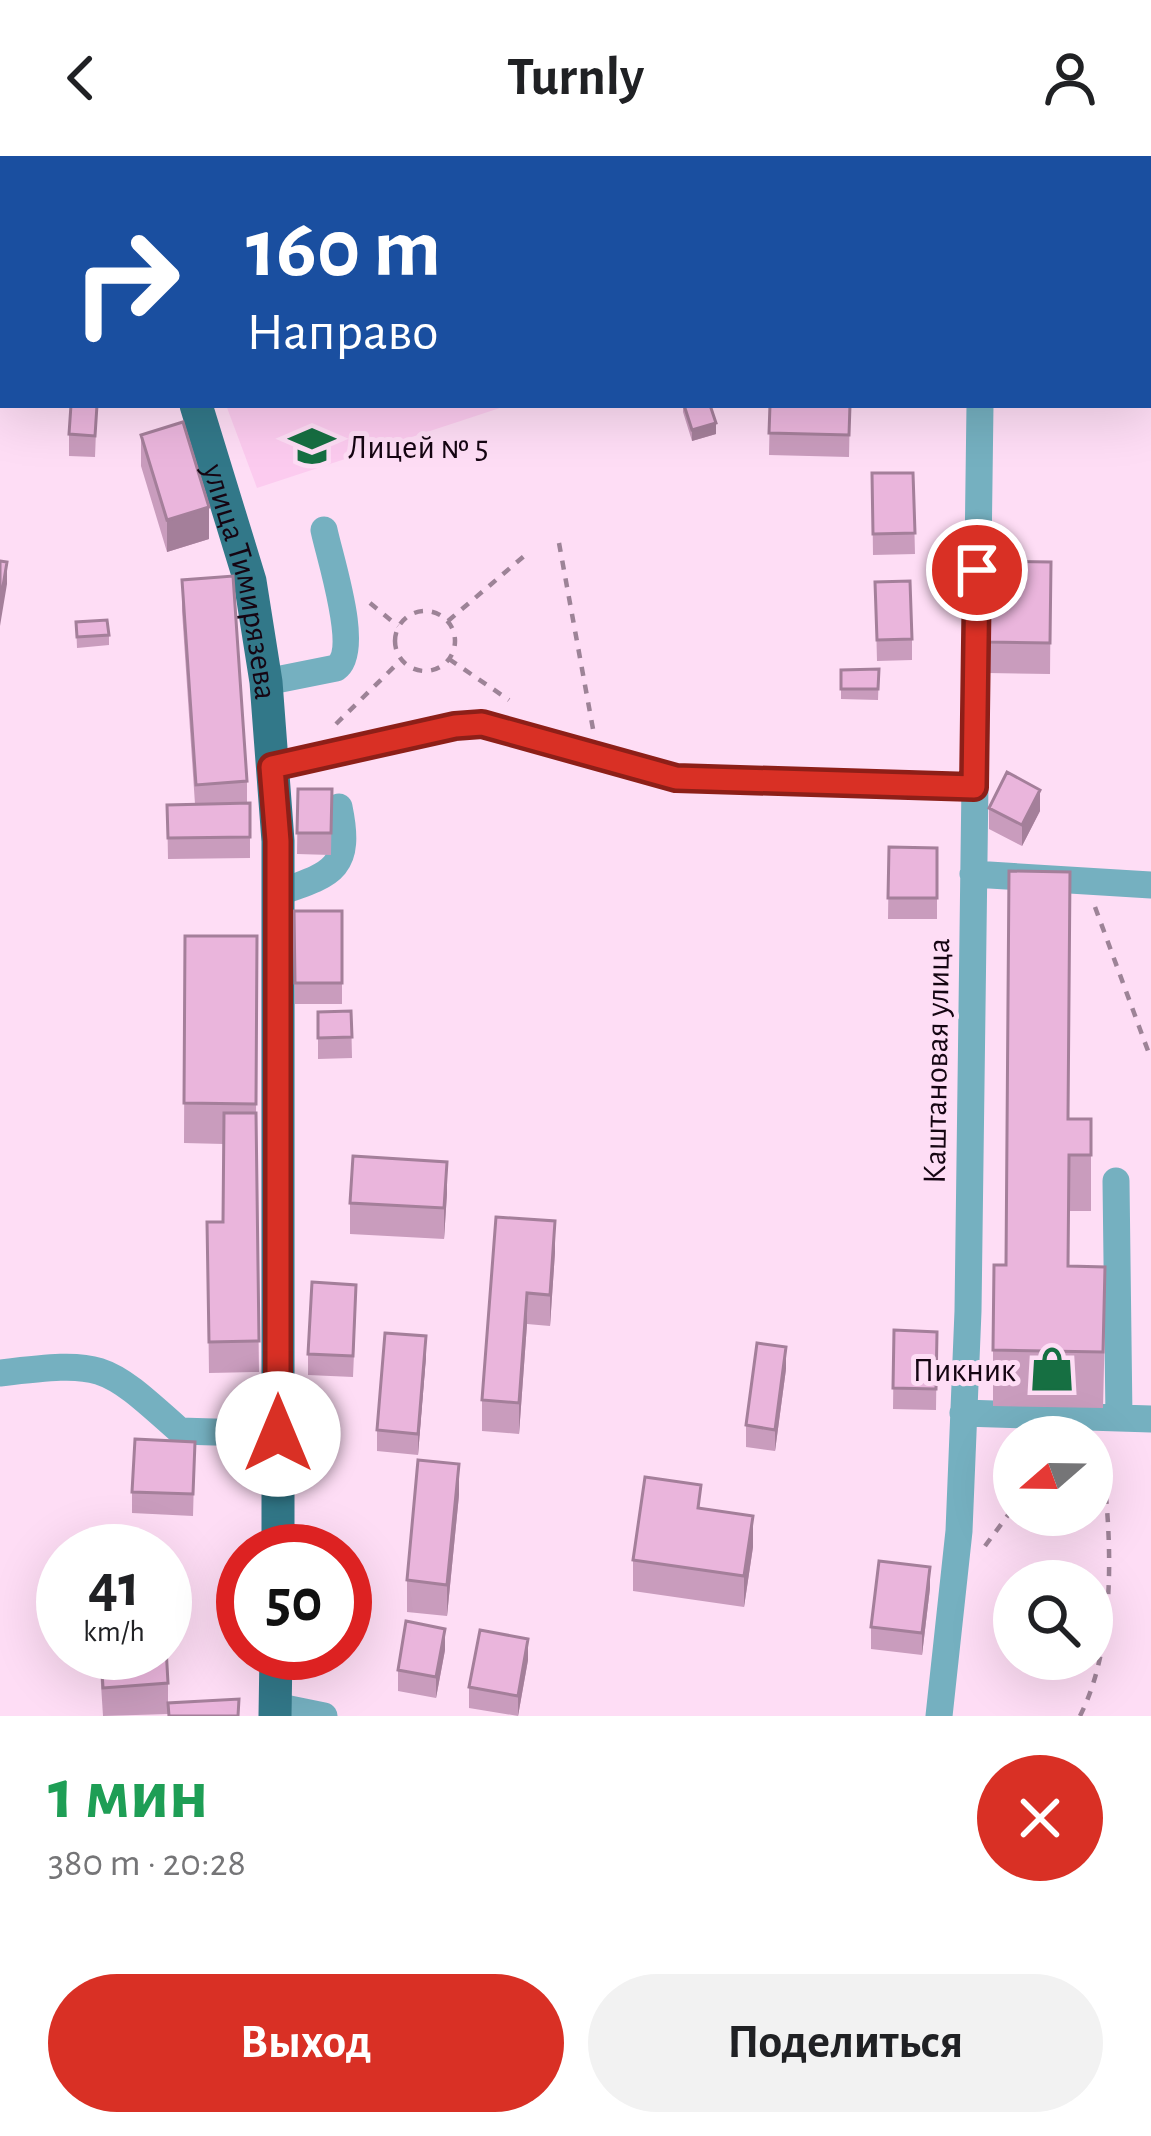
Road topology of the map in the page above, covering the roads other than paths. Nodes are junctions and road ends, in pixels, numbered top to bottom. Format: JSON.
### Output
{"nodes":[{"id":1,"x":197,"y":408,"type":"edge"},
{"id":2,"x":980,"y":408,"type":"edge"},
{"id":3,"x":324,"y":530,"type":"dead end"},
{"id":4,"x":266,"y":682,"type":"junction"},
{"id":5,"x":285,"y":765,"type":"junction"},
{"id":6,"x":974,"y":787,"type":"junction"},
{"id":7,"x":339,"y":807,"type":"dead end"},
{"id":8,"x":973,"y":874,"type":"junction"},
{"id":9,"x":1151,"y":885,"type":"edge"},
{"id":10,"x":278,"y":893,"type":"junction"},
{"id":11,"x":1116,"y":1181,"type":"dead end"},
{"id":12,"x":0,"y":1373,"type":"edge"},
{"id":13,"x":963,"y":1413,"type":"junction"},
{"id":14,"x":1050,"y":1416,"type":"edge"},
{"id":15,"x":1108,"y":1416,"type":"edge"},
{"id":16,"x":1113,"y":1418,"type":"edge"},
{"id":17,"x":1151,"y":1419,"type":"edge"},
{"id":18,"x":278,"y":1434,"type":"junction"},
{"id":19,"x":278,"y":1524,"type":"edge"},
{"id":20,"x":276,"y":1680,"type":"edge"},
{"id":21,"x":275,"y":1711,"type":"edge"},
{"id":22,"x":324,"y":1716,"type":"edge"},
{"id":23,"x":939,"y":1716,"type":"edge"}],
"edges":[{"from":1,"to":4,"type":"main road","name":"улица Тимирязева"},
{"from":2,"to":6,"type":"street","name":"Каштановая улица"},
{"from":3,"to":4,"type":"street"},
{"from":4,"to":5,"type":"main road","name":"улица Тимирязева"},
{"from":5,"to":6,"type":"street"},
{"from":5,"to":10,"type":"main road","name":"улица Тимирязева"},
{"from":6,"to":8,"type":"street","name":"Каштановая улица"},
{"from":7,"to":10,"type":"street"},
{"from":8,"to":9,"type":"street"},
{"from":8,"to":13,"type":"street","name":"Каштановая улица"},
{"from":10,"to":18,"type":"main road","name":"улица Тимирязева"},
{"from":11,"to":15,"type":"street"},
{"from":12,"to":18,"type":"street"},
{"from":13,"to":14,"type":"street"},
{"from":13,"to":23,"type":"street","name":"Каштановая улица"},
{"from":16,"to":17,"type":"street"},
{"from":18,"to":19,"type":"main road","name":"улица Тимирязева"},
{"from":20,"to":21,"type":"main road"},
{"from":21,"to":22,"type":"street"}]}
